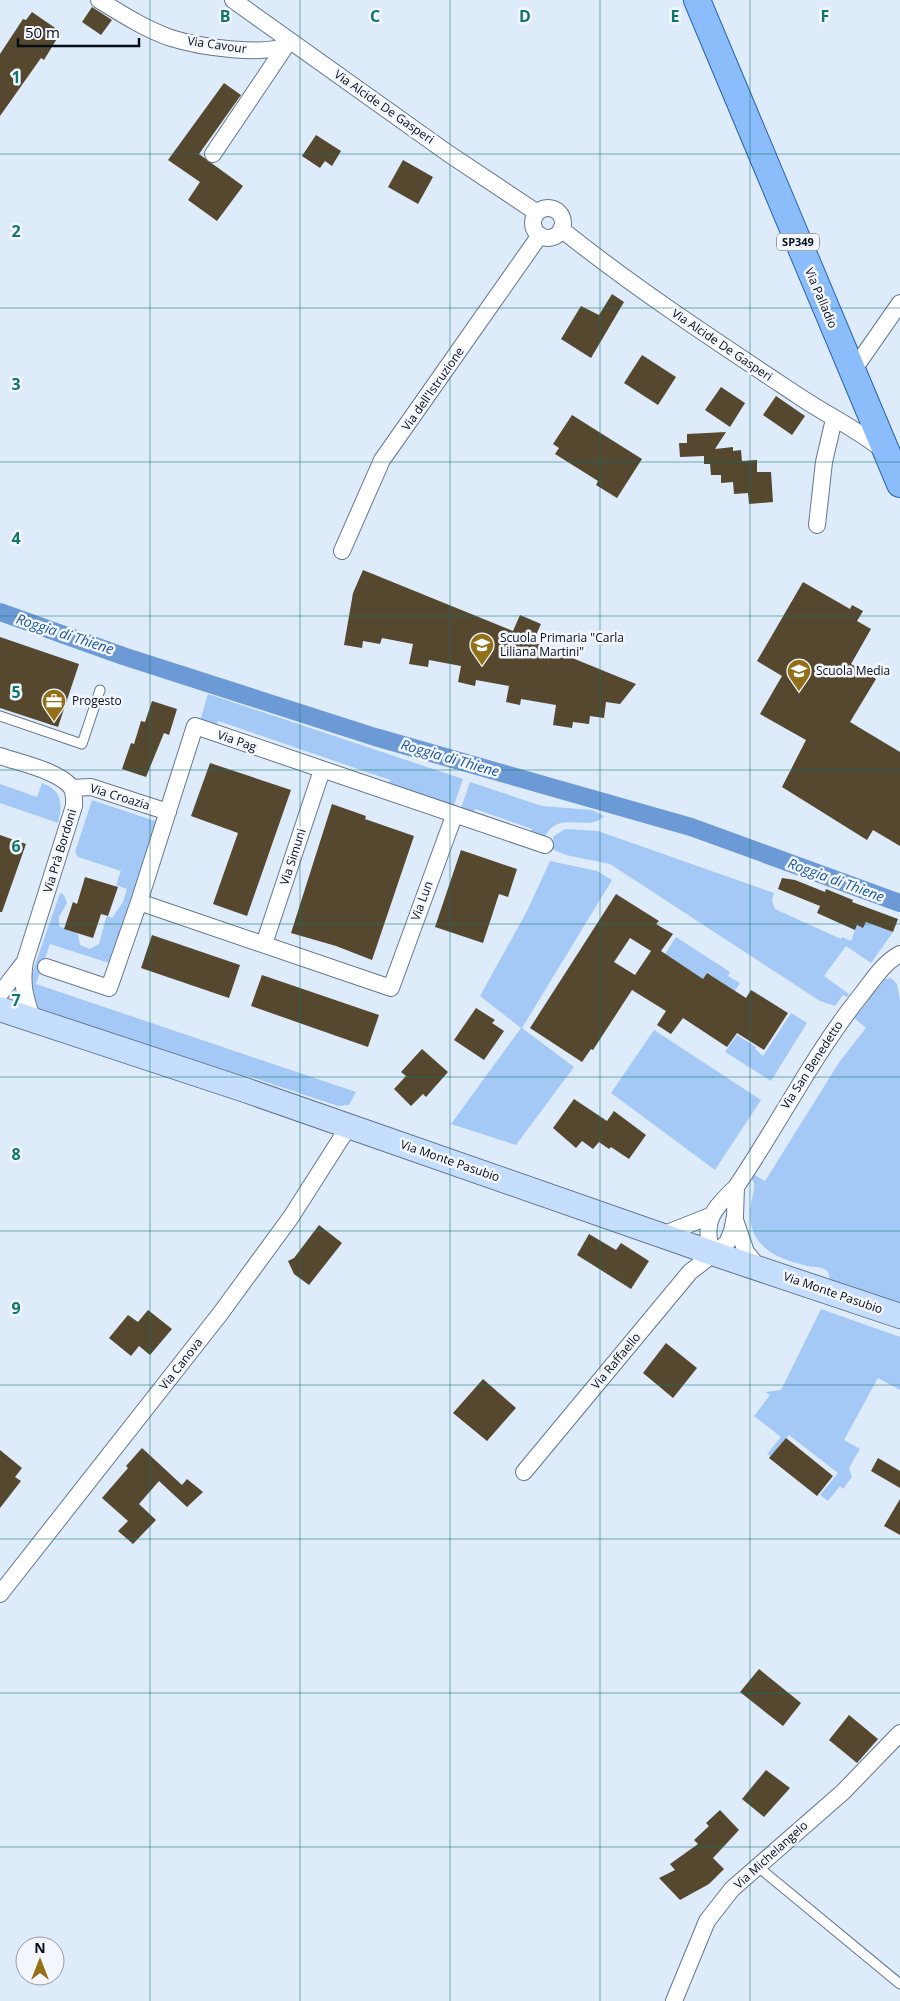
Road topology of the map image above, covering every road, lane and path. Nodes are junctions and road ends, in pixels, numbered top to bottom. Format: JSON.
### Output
{"nodes":[{"id":1,"x":99,"y":0,"type":"edge"},
{"id":2,"x":233,"y":0,"type":"edge"},
{"id":3,"x":697,"y":0,"type":"edge"},
{"id":4,"x":288,"y":45,"type":"junction"},
{"id":5,"x":212,"y":154,"type":"dead end"},
{"id":6,"x":536,"y":212,"type":"junction"},
{"id":7,"x":561,"y":229,"type":"junction"},
{"id":8,"x":540,"y":235,"type":"junction"},
{"id":9,"x":900,"y":303,"type":"edge"},
{"id":10,"x":852,"y":372,"type":"junction"},
{"id":11,"x":834,"y":419,"type":"junction"},
{"id":12,"x":894,"y":457,"type":"edge"},
{"id":13,"x":900,"y":484,"type":"edge"},
{"id":14,"x":817,"y":525,"type":"dead end"},
{"id":15,"x":342,"y":551,"type":"dead end"},
{"id":16,"x":100,"y":690,"type":"dead end"},
{"id":17,"x":0,"y":716,"type":"edge"},
{"id":18,"x":0,"y":756,"type":"edge"},
{"id":19,"x":322,"y":770,"type":"junction"},
{"id":20,"x":72,"y":788,"type":"junction"},
{"id":21,"x":168,"y":812,"type":"junction"},
{"id":22,"x":454,"y":816,"type":"junction"},
{"id":23,"x":545,"y":845,"type":"dead end"},
{"id":24,"x":139,"y":902,"type":"junction"},
{"id":25,"x":264,"y":944,"type":"junction"},
{"id":26,"x":900,"y":954,"type":"edge"},
{"id":27,"x":25,"y":961,"type":"junction"},
{"id":28,"x":46,"y":967,"type":"dead end"},
{"id":29,"x":0,"y":994,"type":"edge"},
{"id":30,"x":0,"y":1009,"type":"edge"},
{"id":31,"x":33,"y":1020,"type":"junction"},
{"id":32,"x":349,"y":1126,"type":"junction"},
{"id":33,"x":736,"y":1187,"type":"junction"},
{"id":34,"x":710,"y":1216,"type":"junction"},
{"id":35,"x":735,"y":1219,"type":"junction"},
{"id":36,"x":662,"y":1235,"type":"junction"},
{"id":37,"x":712,"y":1253,"type":"junction"},
{"id":38,"x":760,"y":1269,"type":"junction"},
{"id":39,"x":900,"y":1316,"type":"edge"},
{"id":40,"x":524,"y":1472,"type":"dead end"},
{"id":41,"x":0,"y":1594,"type":"edge"},
{"id":42,"x":900,"y":1732,"type":"edge"},
{"id":43,"x":756,"y":1866,"type":"junction"},
{"id":44,"x":900,"y":1984,"type":"edge"},
{"id":45,"x":674,"y":2001,"type":"edge"}],
"edges":[{"from":1,"to":4,"type":"street","name":"Via Cavour"},
{"from":2,"to":4,"type":"street","name":"Via Alcide De Gasperi"},
{"from":3,"to":10,"type":"main road","name":"Via Palladio","number":"SP349"},
{"from":4,"to":5,"type":"street"},
{"from":4,"to":6,"type":"street","name":"Via Alcide De Gasperi"},
{"from":6,"to":7,"type":"street","name":"Via Alcide De Gasperi"},
{"from":6,"to":8,"type":"street"},
{"from":7,"to":8,"type":"street"},
{"from":7,"to":11,"type":"street","name":"Via Alcide De Gasperi"},
{"from":8,"to":15,"type":"street","name":"Via dell'Istruzione"},
{"from":9,"to":10,"type":"street"},
{"from":10,"to":12,"type":"main road","name":"Via Palladio","number":"SP349"},
{"from":11,"to":12,"type":"street","name":"Via Alcide De Gasperi"},
{"from":11,"to":14,"type":"street"},
{"from":12,"to":13,"type":"main road","name":"Via Palladio","number":"SP349"},
{"from":16,"to":17,"type":"lane"},
{"from":18,"to":20,"type":"street"},
{"from":19,"to":21,"type":"street","name":"Via Pag"},
{"from":19,"to":22,"type":"street","name":"Via Pag"},
{"from":19,"to":25,"type":"street","name":"Via Simuni"},
{"from":20,"to":21,"type":"street","name":"Via Croazia"},
{"from":20,"to":27,"type":"street","name":"Via Prà Bordoni"},
{"from":21,"to":24,"type":"street","name":"Via Pag"},
{"from":22,"to":23,"type":"street","name":"Via Pag"},
{"from":22,"to":25,"type":"street","name":"Via Lun"},
{"from":24,"to":25,"type":"street"},
{"from":24,"to":28,"type":"street","name":"Via Pag"},
{"from":26,"to":33,"type":"street","name":"Via San Benedetto"},
{"from":27,"to":29,"type":"street","name":"Via Prà Bordoni"},
{"from":27,"to":31,"type":"street","name":"Via Prà Bordoni"},
{"from":30,"to":31,"type":"main road","name":"Via Monte Pasubio"},
{"from":31,"to":32,"type":"main road","name":"Via Monte Pasubio"},
{"from":32,"to":36,"type":"main road","name":"Via Monte Pasubio"},
{"from":32,"to":41,"type":"street","name":"Via Canova"},
{"from":33,"to":34,"type":"street","name":"Via San Benedetto"},
{"from":33,"to":35,"type":"street","name":"Via San Benedetto"},
{"from":34,"to":36,"type":"street"},
{"from":34,"to":37,"type":"street"},
{"from":35,"to":37,"type":"street","name":"Via San Benedetto"},
{"from":35,"to":38,"type":"street"},
{"from":36,"to":37,"type":"main road","name":"Via Monte Pasubio"},
{"from":37,"to":38,"type":"main road","name":"Via Monte Pasubio"},
{"from":37,"to":40,"type":"street","name":"Via Raffaello"},
{"from":38,"to":39,"type":"main road","name":"Via Monte Pasubio"},
{"from":42,"to":43,"type":"street","name":"Via Michelangelo"},
{"from":43,"to":44,"type":"lane"},
{"from":43,"to":45,"type":"street","name":"Via Michelangelo"}]}
